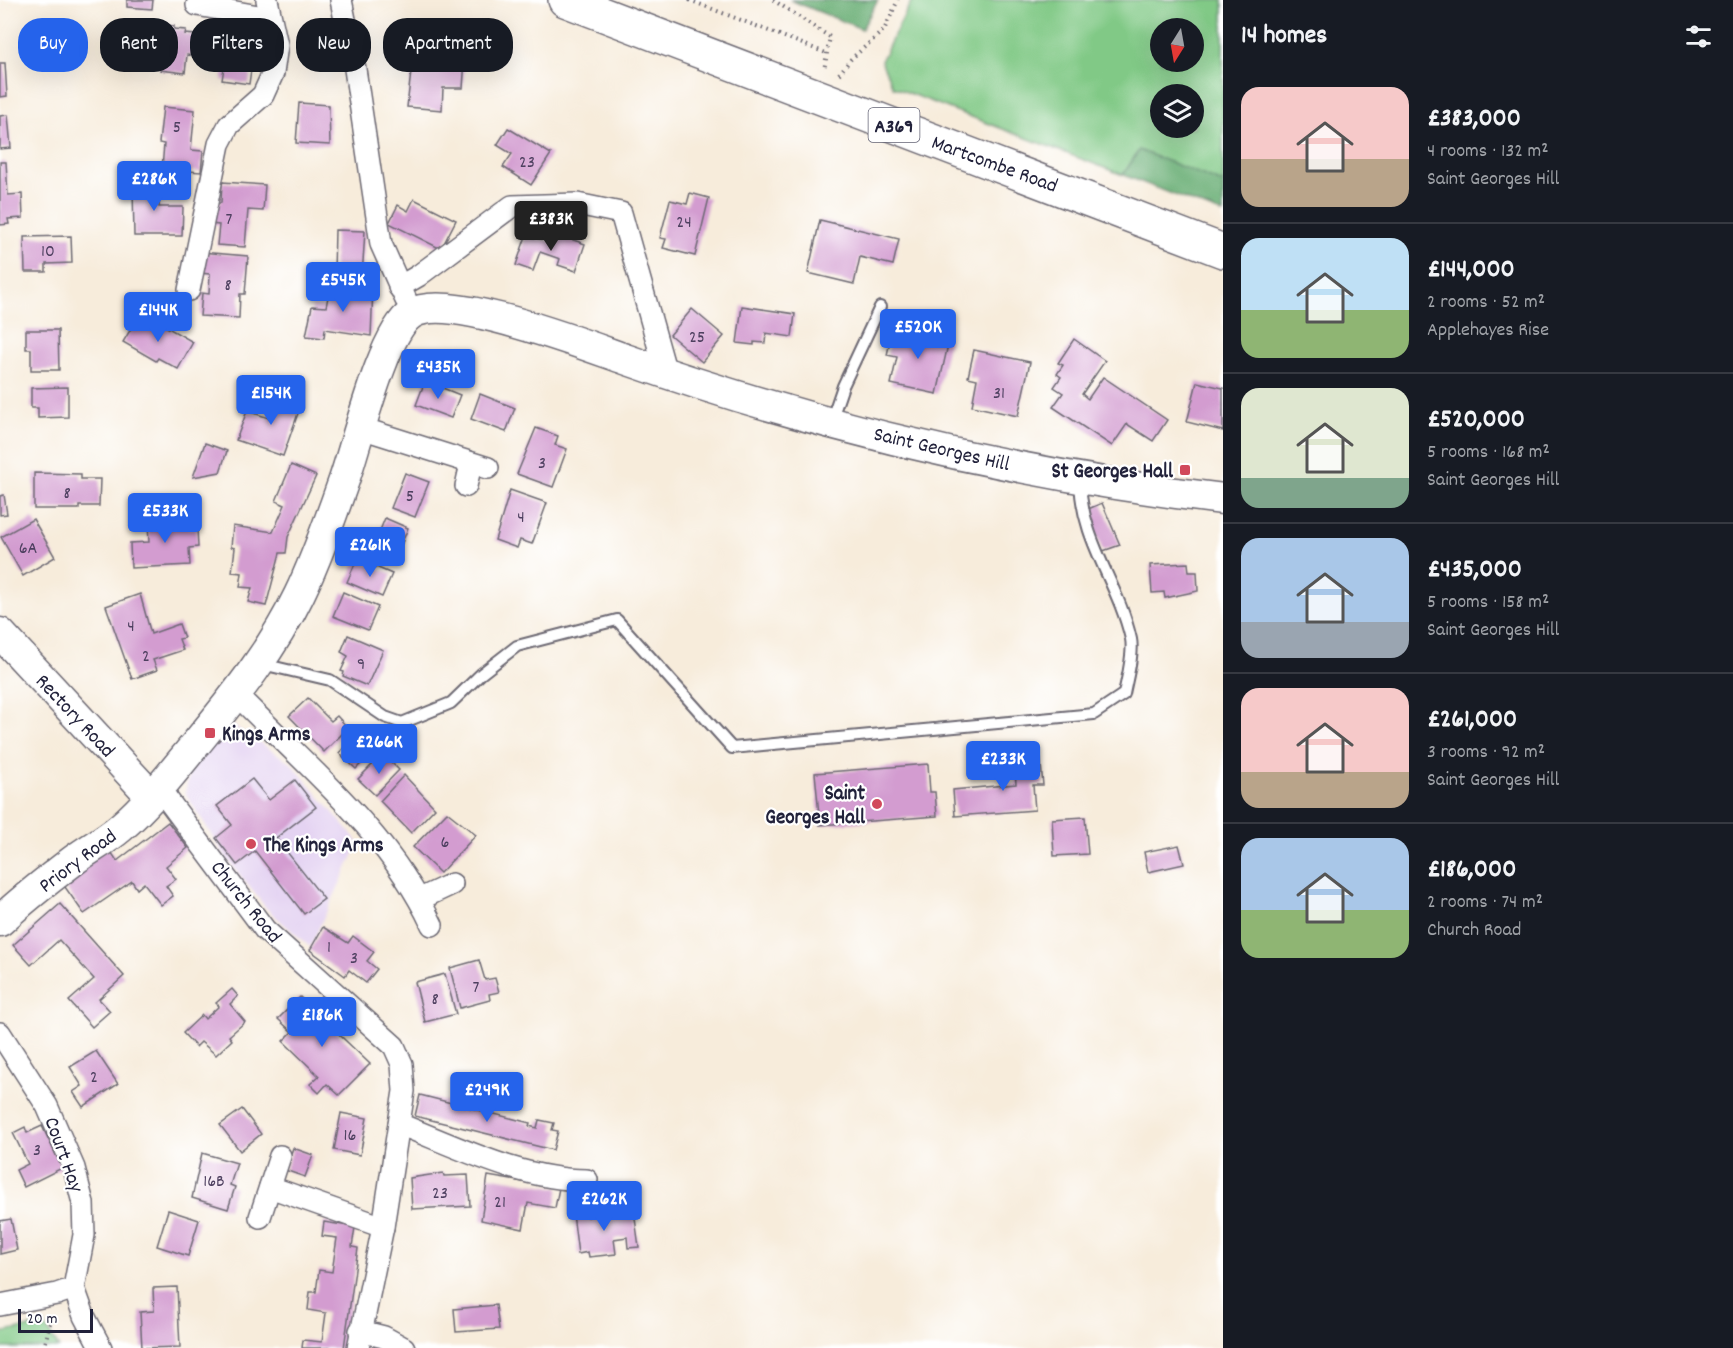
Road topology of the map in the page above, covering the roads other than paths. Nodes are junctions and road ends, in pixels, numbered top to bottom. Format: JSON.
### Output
{"nodes":[{"id":1,"x":341,"y":0,"type":"edge"},
{"id":2,"x":565,"y":0,"type":"edge"},
{"id":3,"x":197,"y":5,"type":"dead end"},
{"id":4,"x":268,"y":9,"type":"edge"},
{"id":5,"x":1223,"y":251,"type":"edge"},
{"id":6,"x":189,"y":290,"type":"dead end"},
{"id":7,"x":406,"y":300,"type":"junction"},
{"id":8,"x":880,"y":307,"type":"dead end"},
{"id":9,"x":666,"y":373,"type":"junction"},
{"id":10,"x":831,"y":421,"type":"junction"},
{"id":11,"x":361,"y":428,"type":"junction"},
{"id":12,"x":1080,"y":477,"type":"junction"},
{"id":13,"x":465,"y":486,"type":"dead end"},
{"id":14,"x":1223,"y":499,"type":"edge"},
{"id":15,"x":0,"y":633,"type":"edge"},
{"id":16,"x":259,"y":664,"type":"junction"},
{"id":17,"x":236,"y":694,"type":"junction"},
{"id":18,"x":155,"y":793,"type":"junction"},
{"id":19,"x":452,"y":884,"type":"dead end"},
{"id":20,"x":420,"y":899,"type":"junction"},
{"id":21,"x":0,"y":921,"type":"edge"},
{"id":22,"x":432,"y":925,"type":"dead end"},
{"id":23,"x":0,"y":1034,"type":"edge"},
{"id":24,"x":399,"y":1124,"type":"junction"},
{"id":25,"x":280,"y":1156,"type":"dead end"},
{"id":26,"x":587,"y":1180,"type":"dead end"},
{"id":27,"x":270,"y":1187,"type":"junction"},
{"id":28,"x":260,"y":1217,"type":"dead end"},
{"id":29,"x":383,"y":1227,"type":"junction"},
{"id":30,"x":74,"y":1288,"type":"junction"},
{"id":31,"x":0,"y":1305,"type":"edge"},
{"id":32,"x":359,"y":1340,"type":"edge"},
{"id":33,"x":101,"y":1348,"type":"edge"},
{"id":34,"x":404,"y":1348,"type":"edge"}],
"edges":[{"from":1,"to":7,"type":"street"},
{"from":2,"to":5,"type":"main road","name":"Martcombe Road","number":"A369"},
{"from":3,"to":4,"type":"street"},
{"from":4,"to":6,"type":"street"},
{"from":7,"to":9,"type":"street","name":"Saint Georges Hill"},
{"from":7,"to":9,"type":"street"},
{"from":7,"to":11,"type":"street"},
{"from":8,"to":10,"type":"lane"},
{"from":9,"to":10,"type":"street","name":"Saint Georges Hill"},
{"from":10,"to":12,"type":"street","name":"Saint Georges Hill"},
{"from":11,"to":13,"type":"street"},
{"from":11,"to":16,"type":"street"},
{"from":12,"to":14,"type":"street","name":"Saint Georges Hill"},
{"from":12,"to":16,"type":"lane"},
{"from":15,"to":18,"type":"street","name":"Rectory Road"},
{"from":16,"to":17,"type":"street"},
{"from":17,"to":18,"type":"street"},
{"from":17,"to":20,"type":"street"},
{"from":18,"to":21,"type":"street","name":"Priory Road"},
{"from":18,"to":24,"type":"street","name":"Church Road"},
{"from":19,"to":20,"type":"street"},
{"from":20,"to":22,"type":"street"},
{"from":23,"to":30,"type":"street","name":"Court Hay"},
{"from":24,"to":26,"type":"street"},
{"from":24,"to":29,"type":"street","name":"Church Road"},
{"from":25,"to":27,"type":"street"},
{"from":27,"to":28,"type":"street"},
{"from":27,"to":29,"type":"street"},
{"from":29,"to":32,"type":"street","name":"Church Road"},
{"from":30,"to":31,"type":"street"},
{"from":30,"to":33,"type":"street"},
{"from":32,"to":34,"type":"street"}]}
